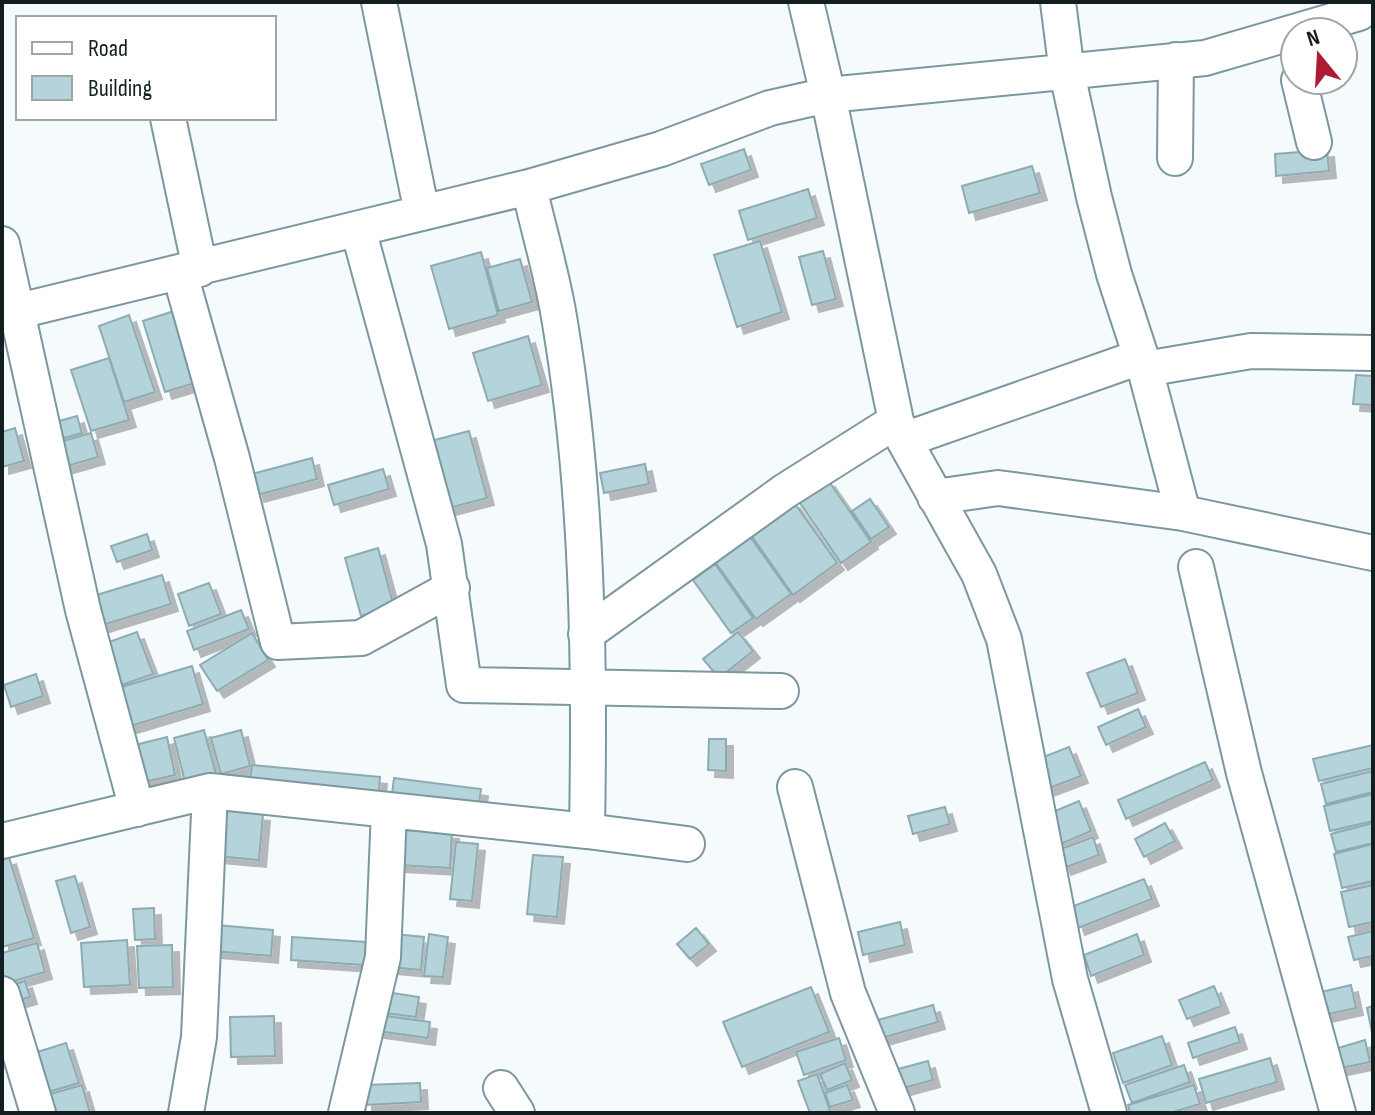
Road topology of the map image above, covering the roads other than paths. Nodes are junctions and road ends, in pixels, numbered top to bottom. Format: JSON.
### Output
{"nodes":[{"id":1,"x":379,"y":2,"type":"edge"},
{"id":2,"x":806,"y":2,"type":"edge"},
{"id":3,"x":1058,"y":2,"type":"edge"},
{"id":4,"x":1279,"y":49,"type":"edge"},
{"id":5,"x":1176,"y":60,"type":"junction"},
{"id":6,"x":1067,"y":73,"type":"junction"},
{"id":7,"x":828,"y":95,"type":"junction"},
{"id":8,"x":1303,"y":96,"type":"edge"},
{"id":9,"x":168,"y":120,"type":"edge"},
{"id":10,"x":1314,"y":142,"type":"dead end"},
{"id":11,"x":1175,"y":158,"type":"dead end"},
{"id":12,"x":529,"y":187,"type":"junction"},
{"id":13,"x":422,"y":213,"type":"junction"},
{"id":14,"x":358,"y":229,"type":"junction"},
{"id":15,"x":2,"y":244,"type":"edge"},
{"id":16,"x":190,"y":271,"type":"junction"},
{"id":17,"x":10,"y":313,"type":"edge"},
{"id":18,"x":1373,"y":353,"type":"edge"},
{"id":19,"x":1143,"y":363,"type":"junction"},
{"id":20,"x":900,"y":430,"type":"junction"},
{"id":21,"x":943,"y":510,"type":"junction"},
{"id":22,"x":1183,"y":513,"type":"junction"},
{"id":23,"x":1373,"y":553,"type":"edge"},
{"id":24,"x":1196,"y":567,"type":"dead end"},
{"id":25,"x":452,"y":588,"type":"junction"},
{"id":26,"x":586,"y":634,"type":"junction"},
{"id":27,"x":589,"y":689,"type":"junction"},
{"id":28,"x":781,"y":691,"type":"dead end"},
{"id":29,"x":795,"y":787,"type":"dead end"},
{"id":30,"x":210,"y":791,"type":"junction"},
{"id":31,"x":137,"y":809,"type":"junction"},
{"id":32,"x":389,"y":810,"type":"junction"},
{"id":33,"x":587,"y":831,"type":"junction"},
{"id":34,"x":2,"y":841,"type":"edge"},
{"id":35,"x":687,"y":844,"type":"dead end"},
{"id":36,"x":2,"y":994,"type":"edge"},
{"id":37,"x":38,"y":1113,"type":"edge"},
{"id":38,"x":186,"y":1113,"type":"edge"},
{"id":39,"x":346,"y":1113,"type":"edge"},
{"id":40,"x":897,"y":1113,"type":"edge"},
{"id":41,"x":1109,"y":1113,"type":"edge"},
{"id":42,"x":1338,"y":1113,"type":"edge"}],
"edges":[{"from":1,"to":13,"type":"street"},
{"from":2,"to":7,"type":"street"},
{"from":3,"to":6,"type":"street"},
{"from":4,"to":5,"type":"street"},
{"from":5,"to":6,"type":"street"},
{"from":5,"to":11,"type":"street"},
{"from":6,"to":7,"type":"street"},
{"from":6,"to":19,"type":"street"},
{"from":7,"to":12,"type":"street"},
{"from":7,"to":20,"type":"street"},
{"from":8,"to":10,"type":"street"},
{"from":9,"to":16,"type":"street"},
{"from":12,"to":13,"type":"street"},
{"from":12,"to":26,"type":"street"},
{"from":13,"to":14,"type":"street"},
{"from":14,"to":16,"type":"street"},
{"from":14,"to":25,"type":"street"},
{"from":15,"to":17,"type":"street"},
{"from":16,"to":17,"type":"street"},
{"from":16,"to":25,"type":"street"},
{"from":17,"to":31,"type":"street"},
{"from":18,"to":19,"type":"street"},
{"from":19,"to":20,"type":"street"},
{"from":19,"to":22,"type":"street"},
{"from":20,"to":21,"type":"street"},
{"from":20,"to":26,"type":"street"},
{"from":21,"to":22,"type":"street"},
{"from":21,"to":41,"type":"street"},
{"from":22,"to":23,"type":"street"},
{"from":24,"to":42,"type":"street"},
{"from":25,"to":27,"type":"street"},
{"from":26,"to":27,"type":"street"},
{"from":27,"to":28,"type":"street"},
{"from":27,"to":33,"type":"street"},
{"from":29,"to":40,"type":"street"},
{"from":30,"to":31,"type":"street"},
{"from":30,"to":32,"type":"street"},
{"from":30,"to":38,"type":"street"},
{"from":31,"to":34,"type":"street"},
{"from":32,"to":33,"type":"street"},
{"from":32,"to":39,"type":"street"},
{"from":33,"to":35,"type":"street"},
{"from":36,"to":37,"type":"street"}]}
